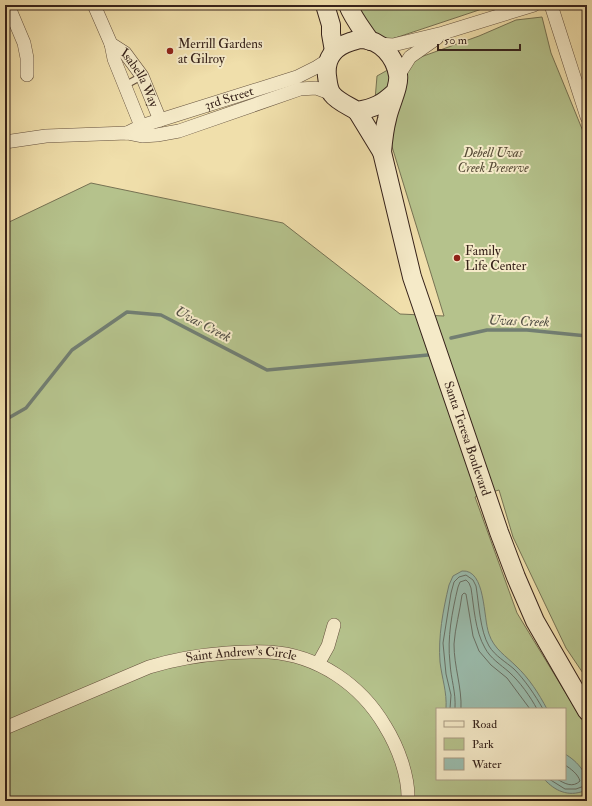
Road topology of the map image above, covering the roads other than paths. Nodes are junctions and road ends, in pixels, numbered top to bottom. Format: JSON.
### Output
{"nodes":[{"id":1,"x":8,"y":5,"type":"edge"},
{"id":2,"x":94,"y":5,"type":"edge"},
{"id":3,"x":325,"y":5,"type":"edge"},
{"id":4,"x":348,"y":5,"type":"edge"},
{"id":5,"x":534,"y":5,"type":"edge"},
{"id":6,"x":551,"y":5,"type":"edge"},
{"id":7,"x":443,"y":33,"type":"junction"},
{"id":8,"x":374,"y":42,"type":"junction"},
{"id":9,"x":111,"y":44,"type":"junction"},
{"id":10,"x":331,"y":56,"type":"junction"},
{"id":11,"x":27,"y":75,"type":"dead end"},
{"id":12,"x":142,"y":76,"type":"junction"},
{"id":13,"x":397,"y":84,"type":"junction"},
{"id":14,"x":124,"y":86,"type":"junction"},
{"id":15,"x":332,"y":94,"type":"junction"},
{"id":16,"x":357,"y":111,"type":"junction"},
{"id":17,"x":587,"y":117,"type":"edge"},
{"id":18,"x":160,"y":120,"type":"junction"},
{"id":19,"x":140,"y":126,"type":"junction"},
{"id":20,"x":128,"y":133,"type":"junction"},
{"id":21,"x":5,"y":142,"type":"edge"},
{"id":22,"x":382,"y":152,"type":"junction"},
{"id":23,"x":334,"y":625,"type":"dead end"},
{"id":24,"x":318,"y":664,"type":"junction"},
{"id":25,"x":587,"y":711,"type":"edge"},
{"id":26,"x":5,"y":728,"type":"edge"},
{"id":27,"x":408,"y":801,"type":"edge"}],
"edges":[{"from":1,"to":11,"type":"street"},
{"from":2,"to":9,"type":"street","name":"Isabella Way"},
{"from":3,"to":10,"type":"main road"},
{"from":4,"to":8,"type":"main road"},
{"from":5,"to":7,"type":"street"},
{"from":6,"to":17,"type":"street"},
{"from":7,"to":8,"type":"street"},
{"from":7,"to":13,"type":"street"},
{"from":8,"to":10,"type":"main road"},
{"from":8,"to":13,"type":"main road"},
{"from":9,"to":12,"type":"street","name":"Isabella Way"},
{"from":9,"to":14,"type":"street","name":"Isabella Way"},
{"from":10,"to":15,"type":"main road"},
{"from":10,"to":18,"type":"street","name":"3rd Street"},
{"from":12,"to":14,"type":"lane"},
{"from":12,"to":18,"type":"street","name":"Isabella Way"},
{"from":13,"to":16,"type":"main road"},
{"from":13,"to":22,"type":"main road","name":"Santa Teresa Boulevard"},
{"from":14,"to":19,"type":"street","name":"Isabella Way"},
{"from":15,"to":16,"type":"main road"},
{"from":15,"to":20,"type":"street","name":"3rd Street"},
{"from":16,"to":22,"type":"main road","name":"Santa Teresa Boulevard"},
{"from":18,"to":19,"type":"street","name":"3rd Street"},
{"from":19,"to":20,"type":"street","name":"3rd Street"},
{"from":20,"to":21,"type":"street","name":"3rd Street"},
{"from":22,"to":25,"type":"main road","name":"Santa Teresa Boulevard"},
{"from":23,"to":24,"type":"street"},
{"from":24,"to":26,"type":"street","name":"Saint Andrew's Circle"},
{"from":24,"to":27,"type":"street","name":"Saint Andrew's Circle"}]}
